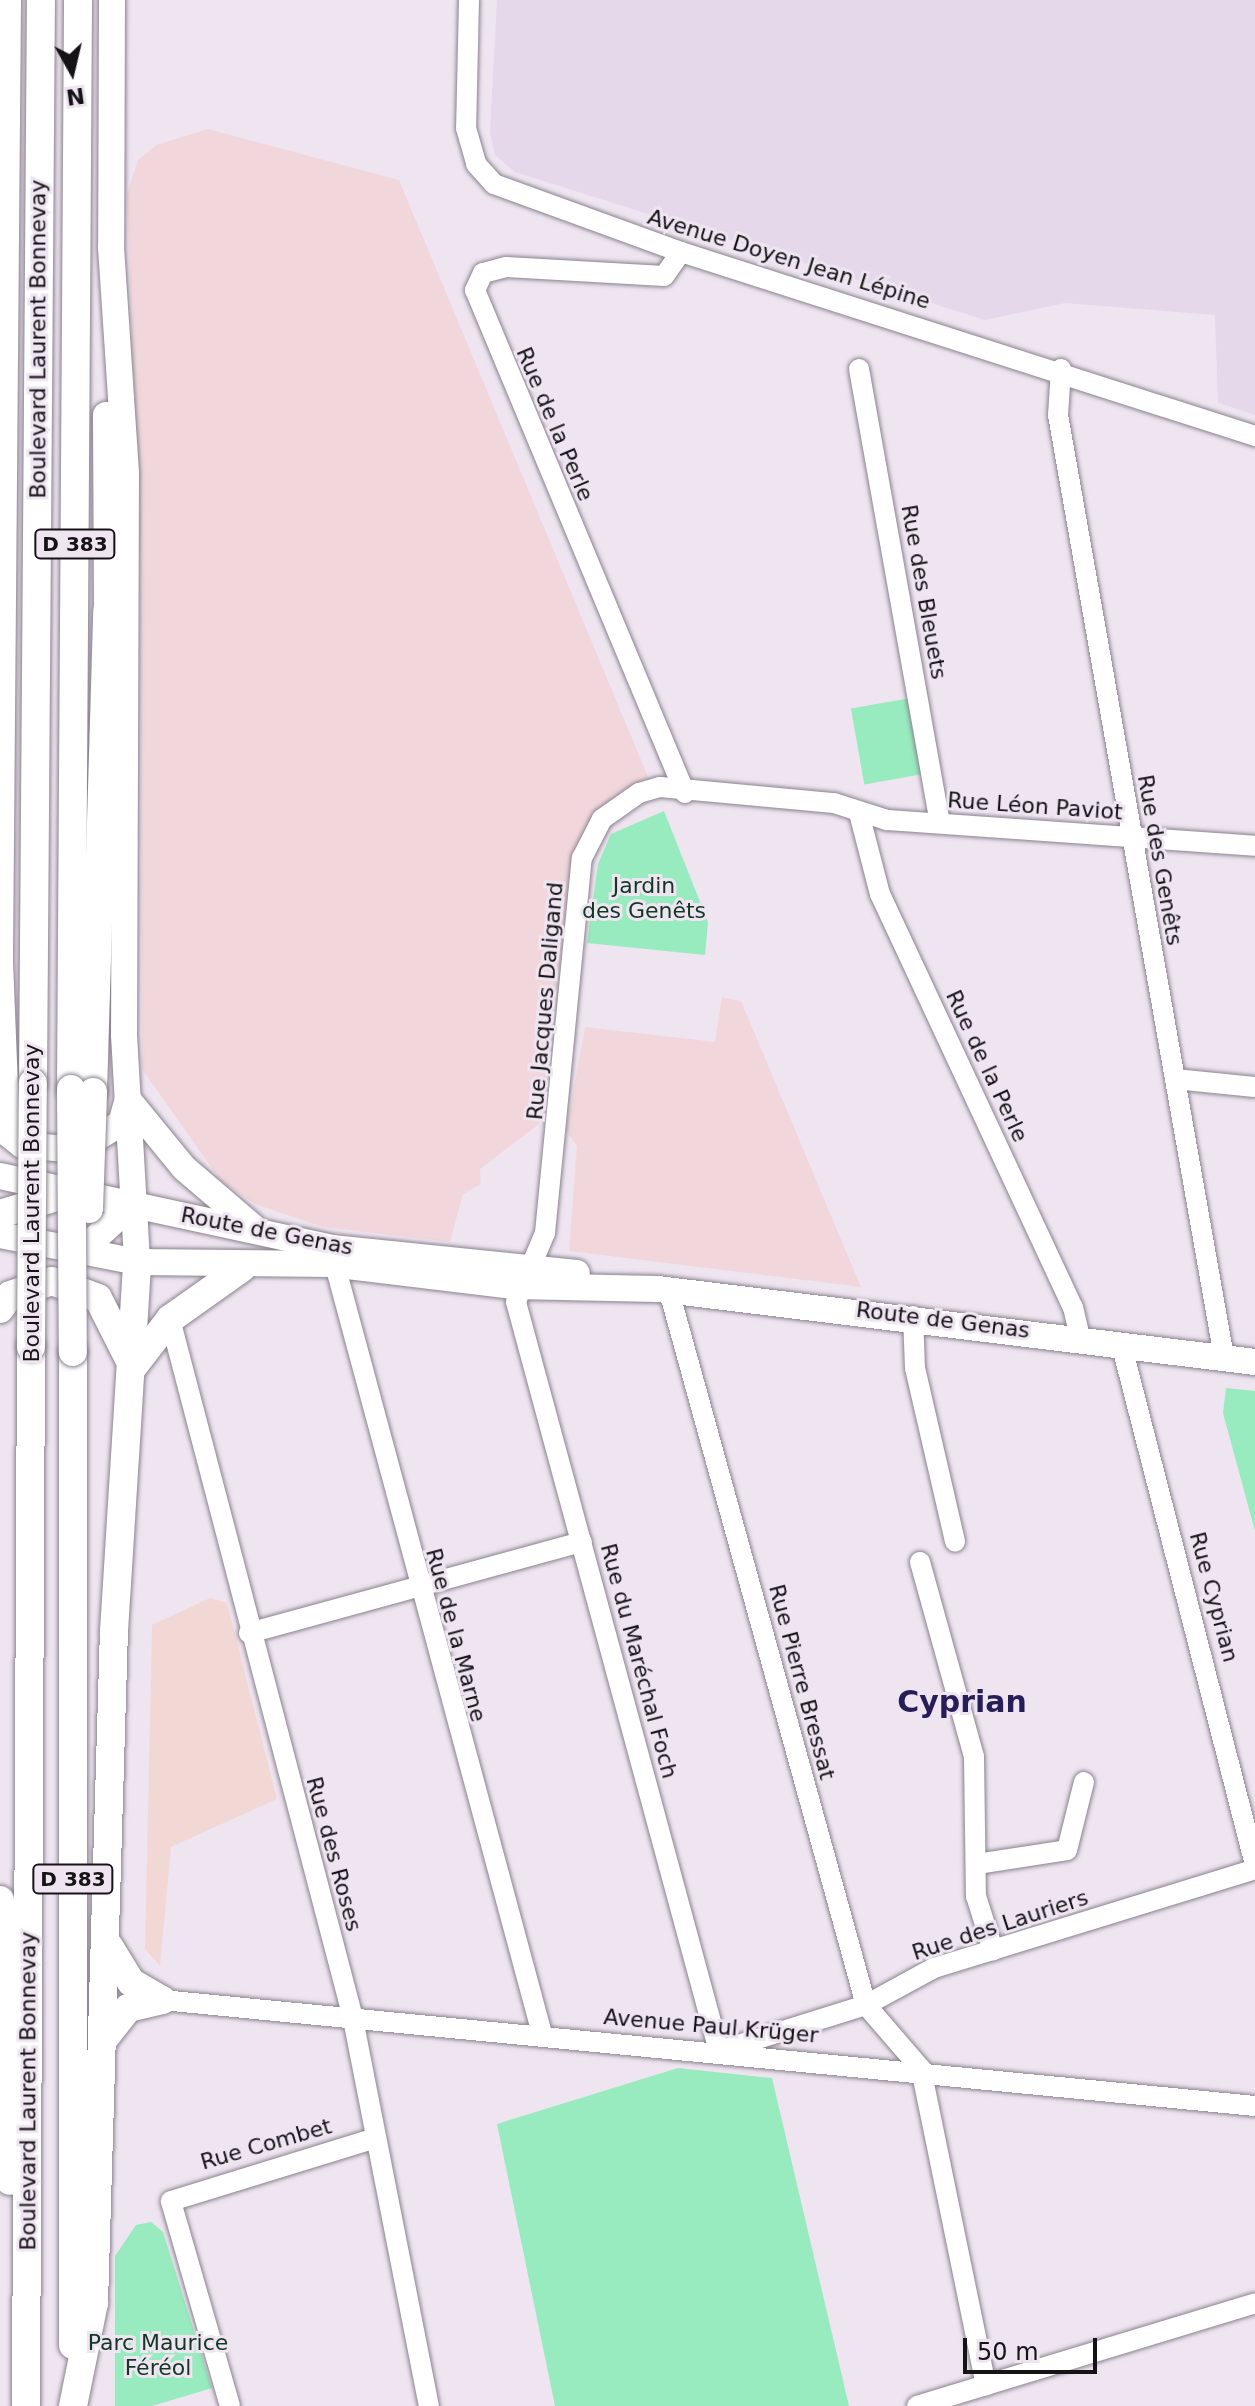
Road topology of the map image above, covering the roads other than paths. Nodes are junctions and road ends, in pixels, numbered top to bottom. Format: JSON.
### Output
{"nodes":[{"id":1,"x":8,"y":0,"type":"edge"},
{"id":2,"x":41,"y":0,"type":"edge"},
{"id":3,"x":78,"y":0,"type":"edge"},
{"id":4,"x":112,"y":0,"type":"edge"},
{"id":5,"x":469,"y":0,"type":"edge"},
{"id":6,"x":111,"y":247,"type":"junction"},
{"id":7,"x":681,"y":252,"type":"junction"},
{"id":8,"x":859,"y":369,"type":"dead end"},
{"id":9,"x":1061,"y":369,"type":"junction"},
{"id":10,"x":1255,"y":436,"type":"edge"},
{"id":11,"x":107,"y":611,"type":"joint"},
{"id":12,"x":685,"y":793,"type":"junction"},
{"id":13,"x":859,"y":813,"type":"junction"},
{"id":14,"x":940,"y":823,"type":"junction"},
{"id":15,"x":1135,"y":837,"type":"junction"},
{"id":16,"x":1255,"y":846,"type":"edge"},
{"id":17,"x":1175,"y":1079,"type":"junction"},
{"id":18,"x":1255,"y":1087,"type":"edge"},
{"id":19,"x":82,"y":1090,"type":"junction"},
{"id":20,"x":128,"y":1099,"type":"junction"},
{"id":21,"x":0,"y":1176,"type":"edge"},
{"id":22,"x":80,"y":1190,"type":"junction"},
{"id":23,"x":134,"y":1203,"type":"junction"},
{"id":24,"x":0,"y":1214,"type":"edge"},
{"id":25,"x":258,"y":1231,"type":"junction"},
{"id":26,"x":0,"y":1235,"type":"edge"},
{"id":27,"x":63,"y":1251,"type":"junction"},
{"id":28,"x":435,"y":1254,"type":"junction"},
{"id":29,"x":332,"y":1256,"type":"junction"},
{"id":30,"x":137,"y":1262,"type":"junction"},
{"id":31,"x":242,"y":1268,"type":"junction"},
{"id":32,"x":406,"y":1275,"type":"junction"},
{"id":33,"x":527,"y":1276,"type":"junction"},
{"id":34,"x":669,"y":1291,"type":"junction"},
{"id":35,"x":0,"y":1309,"type":"edge"},
{"id":36,"x":913,"y":1316,"type":"junction"},
{"id":37,"x":170,"y":1319,"type":"junction"},
{"id":38,"x":1080,"y":1337,"type":"junction"},
{"id":39,"x":1121,"y":1343,"type":"junction"},
{"id":40,"x":1224,"y":1357,"type":"junction"},
{"id":41,"x":1255,"y":1362,"type":"edge"},
{"id":42,"x":133,"y":1367,"type":"junction"},
{"id":43,"x":955,"y":1541,"type":"dead end"},
{"id":44,"x":582,"y":1542,"type":"junction"},
{"id":45,"x":920,"y":1562,"type":"dead end"},
{"id":46,"x":417,"y":1587,"type":"junction"},
{"id":47,"x":249,"y":1633,"type":"junction"},
{"id":48,"x":1084,"y":1782,"type":"dead end"},
{"id":49,"x":977,"y":1864,"type":"junction"},
{"id":50,"x":1255,"y":1867,"type":"edge"},
{"id":51,"x":0,"y":1900,"type":"edge"},
{"id":52,"x":109,"y":1946,"type":"junction"},
{"id":53,"x":993,"y":1950,"type":"junction"},
{"id":54,"x":1,"y":1960,"type":"edge"},
{"id":55,"x":162,"y":2000,"type":"junction"},
{"id":56,"x":866,"y":2005,"type":"junction"},
{"id":57,"x":352,"y":2014,"type":"junction"},
{"id":58,"x":1,"y":2032,"type":"edge"},
{"id":59,"x":542,"y":2034,"type":"junction"},
{"id":60,"x":104,"y":2039,"type":"junction"},
{"id":61,"x":719,"y":2051,"type":"junction"},
{"id":62,"x":921,"y":2069,"type":"junction"},
{"id":63,"x":1255,"y":2106,"type":"edge"},
{"id":64,"x":376,"y":2138,"type":"junction"},
{"id":65,"x":1255,"y":2303,"type":"edge"},
{"id":66,"x":27,"y":2324,"type":"junction"},
{"id":67,"x":986,"y":2385,"type":"junction"},
{"id":68,"x":26,"y":2406,"type":"edge"},
{"id":69,"x":73,"y":2406,"type":"edge"},
{"id":70,"x":230,"y":2406,"type":"edge"},
{"id":71,"x":429,"y":2406,"type":"edge"},
{"id":72,"x":917,"y":2406,"type":"edge"}],
"edges":[{"from":1,"to":20,"type":"main road"},
{"from":2,"to":66,"type":"highway","name":"Boulevard Laurent Bonnevay","number":"D 383","bridge":true},
{"from":3,"to":19,"type":"highway","name":"Boulevard Laurent Bonnevay","number":"D 383"},
{"from":4,"to":6,"type":"main road"},
{"from":5,"to":7,"type":"street","name":"Avenue Doyen Jean Lépine"},
{"from":6,"to":11,"type":"main road"},
{"from":6,"to":20,"type":"main road"},
{"from":7,"to":9,"type":"street","name":"Avenue Doyen Jean Lépine"},
{"from":7,"to":12,"type":"street","name":"Rue de la Perle"},
{"from":8,"to":14,"type":"street","name":"Rue des Bleuets"},
{"from":9,"to":10,"type":"street","name":"Avenue Doyen Jean Lépine"},
{"from":9,"to":15,"type":"street","name":"Rue des Genêts"},
{"from":11,"to":19,"type":"highway"},
{"from":12,"to":13,"type":"street","name":"Rue Jacques Daligand"},
{"from":12,"to":33,"type":"street","name":"Rue Jacques Daligand"},
{"from":13,"to":14,"type":"street","name":"Rue Léon Paviot"},
{"from":13,"to":38,"type":"street","name":"Rue de la Perle"},
{"from":14,"to":15,"type":"street","name":"Rue Léon Paviot"},
{"from":15,"to":16,"type":"street","name":"Rue Léon Paviot"},
{"from":15,"to":17,"type":"street","name":"Rue des Genêts"},
{"from":17,"to":18,"type":"street"},
{"from":17,"to":40,"type":"street","name":"Rue des Genêts"},
{"from":19,"to":27,"type":"highway","name":"Boulevard Laurent Bonnevay","bridge":true},
{"from":20,"to":23,"type":"main road"},
{"from":20,"to":25,"type":"main road"},
{"from":21,"to":22,"type":"main road","name":"Route de Genas"},
{"from":22,"to":23,"type":"main road","name":"Route de Genas"},
{"from":22,"to":24,"type":"highway"},
{"from":23,"to":25,"type":"main road","name":"Route de Genas"},
{"from":23,"to":27,"type":"main road"},
{"from":23,"to":30,"type":"main road"},
{"from":25,"to":29,"type":"main road","name":"Route de Genas"},
{"from":26,"to":27,"type":"main road","name":"Route de Genas"},
{"from":27,"to":30,"type":"main road","name":"Route de Genas"},
{"from":27,"to":69,"type":"highway","name":"Boulevard Laurent Bonnevay","number":"D 383","bridge":true},
{"from":28,"to":29,"type":"main road","name":"Route de Genas"},
{"from":28,"to":32,"type":"street"},
{"from":28,"to":33,"type":"main road","name":"Route de Genas"},
{"from":29,"to":31,"type":"main road","name":"Route de Genas"},
{"from":29,"to":32,"type":"main road","name":"Route de Genas"},
{"from":29,"to":46,"type":"street","name":"Rue de la Marne"},
{"from":30,"to":31,"type":"main road","name":"Route de Genas"},
{"from":30,"to":42,"type":"highway"},
{"from":31,"to":37,"type":"highway"},
{"from":32,"to":33,"type":"main road","name":"Route de Genas"},
{"from":33,"to":34,"type":"main road","name":"Route de Genas"},
{"from":33,"to":44,"type":"street","name":"Rue du Maréchal Foch"},
{"from":34,"to":36,"type":"main road","name":"Route de Genas"},
{"from":34,"to":56,"type":"street","name":"Rue Pierre Bressat"},
{"from":35,"to":42,"type":"highway"},
{"from":36,"to":38,"type":"main road","name":"Route de Genas"},
{"from":36,"to":43,"type":"street"},
{"from":37,"to":42,"type":"highway"},
{"from":37,"to":47,"type":"street","name":"Rue des Roses"},
{"from":38,"to":39,"type":"main road","name":"Route de Genas"},
{"from":39,"to":40,"type":"main road","name":"Route de Genas"},
{"from":39,"to":50,"type":"street","name":"Rue Cyprian"},
{"from":40,"to":41,"type":"main road","name":"Route de Genas"},
{"from":42,"to":52,"type":"highway"},
{"from":44,"to":46,"type":"street"},
{"from":44,"to":61,"type":"street","name":"Rue du Maréchal Foch"},
{"from":45,"to":49,"type":"street"},
{"from":46,"to":47,"type":"street"},
{"from":46,"to":59,"type":"street","name":"Rue de la Marne"},
{"from":47,"to":57,"type":"street","name":"Rue des Roses"},
{"from":48,"to":49,"type":"street"},
{"from":49,"to":53,"type":"street"},
{"from":50,"to":53,"type":"street","name":"Rue des Lauriers"},
{"from":51,"to":54,"type":"highway"},
{"from":52,"to":55,"type":"highway"},
{"from":52,"to":60,"type":"highway"},
{"from":53,"to":56,"type":"street","name":"Rue des Lauriers"},
{"from":54,"to":58,"type":"highway"},
{"from":55,"to":57,"type":"street","name":"Avenue Paul Krüger"},
{"from":55,"to":60,"type":"highway"},
{"from":56,"to":61,"type":"street","name":"Rue des Lauriers"},
{"from":56,"to":62,"type":"street","name":"Rue Pierre Bressat"},
{"from":57,"to":59,"type":"street","name":"Avenue Paul Krüger"},
{"from":57,"to":64,"type":"street","name":"Rue des Roses"},
{"from":58,"to":66,"type":"highway"},
{"from":59,"to":61,"type":"street","name":"Avenue Paul Krüger"},
{"from":60,"to":69,"type":"highway"},
{"from":61,"to":62,"type":"street","name":"Avenue Paul Krüger"},
{"from":62,"to":63,"type":"street","name":"Avenue Paul Krüger"},
{"from":62,"to":67,"type":"street"},
{"from":64,"to":70,"type":"street","name":"Rue Combet"},
{"from":64,"to":71,"type":"street","name":"Rue des Roses"},
{"from":65,"to":67,"type":"street"},
{"from":66,"to":68,"type":"highway","name":"Boulevard Laurent Bonnevay","number":"D 383"},
{"from":67,"to":72,"type":"street"}]}
